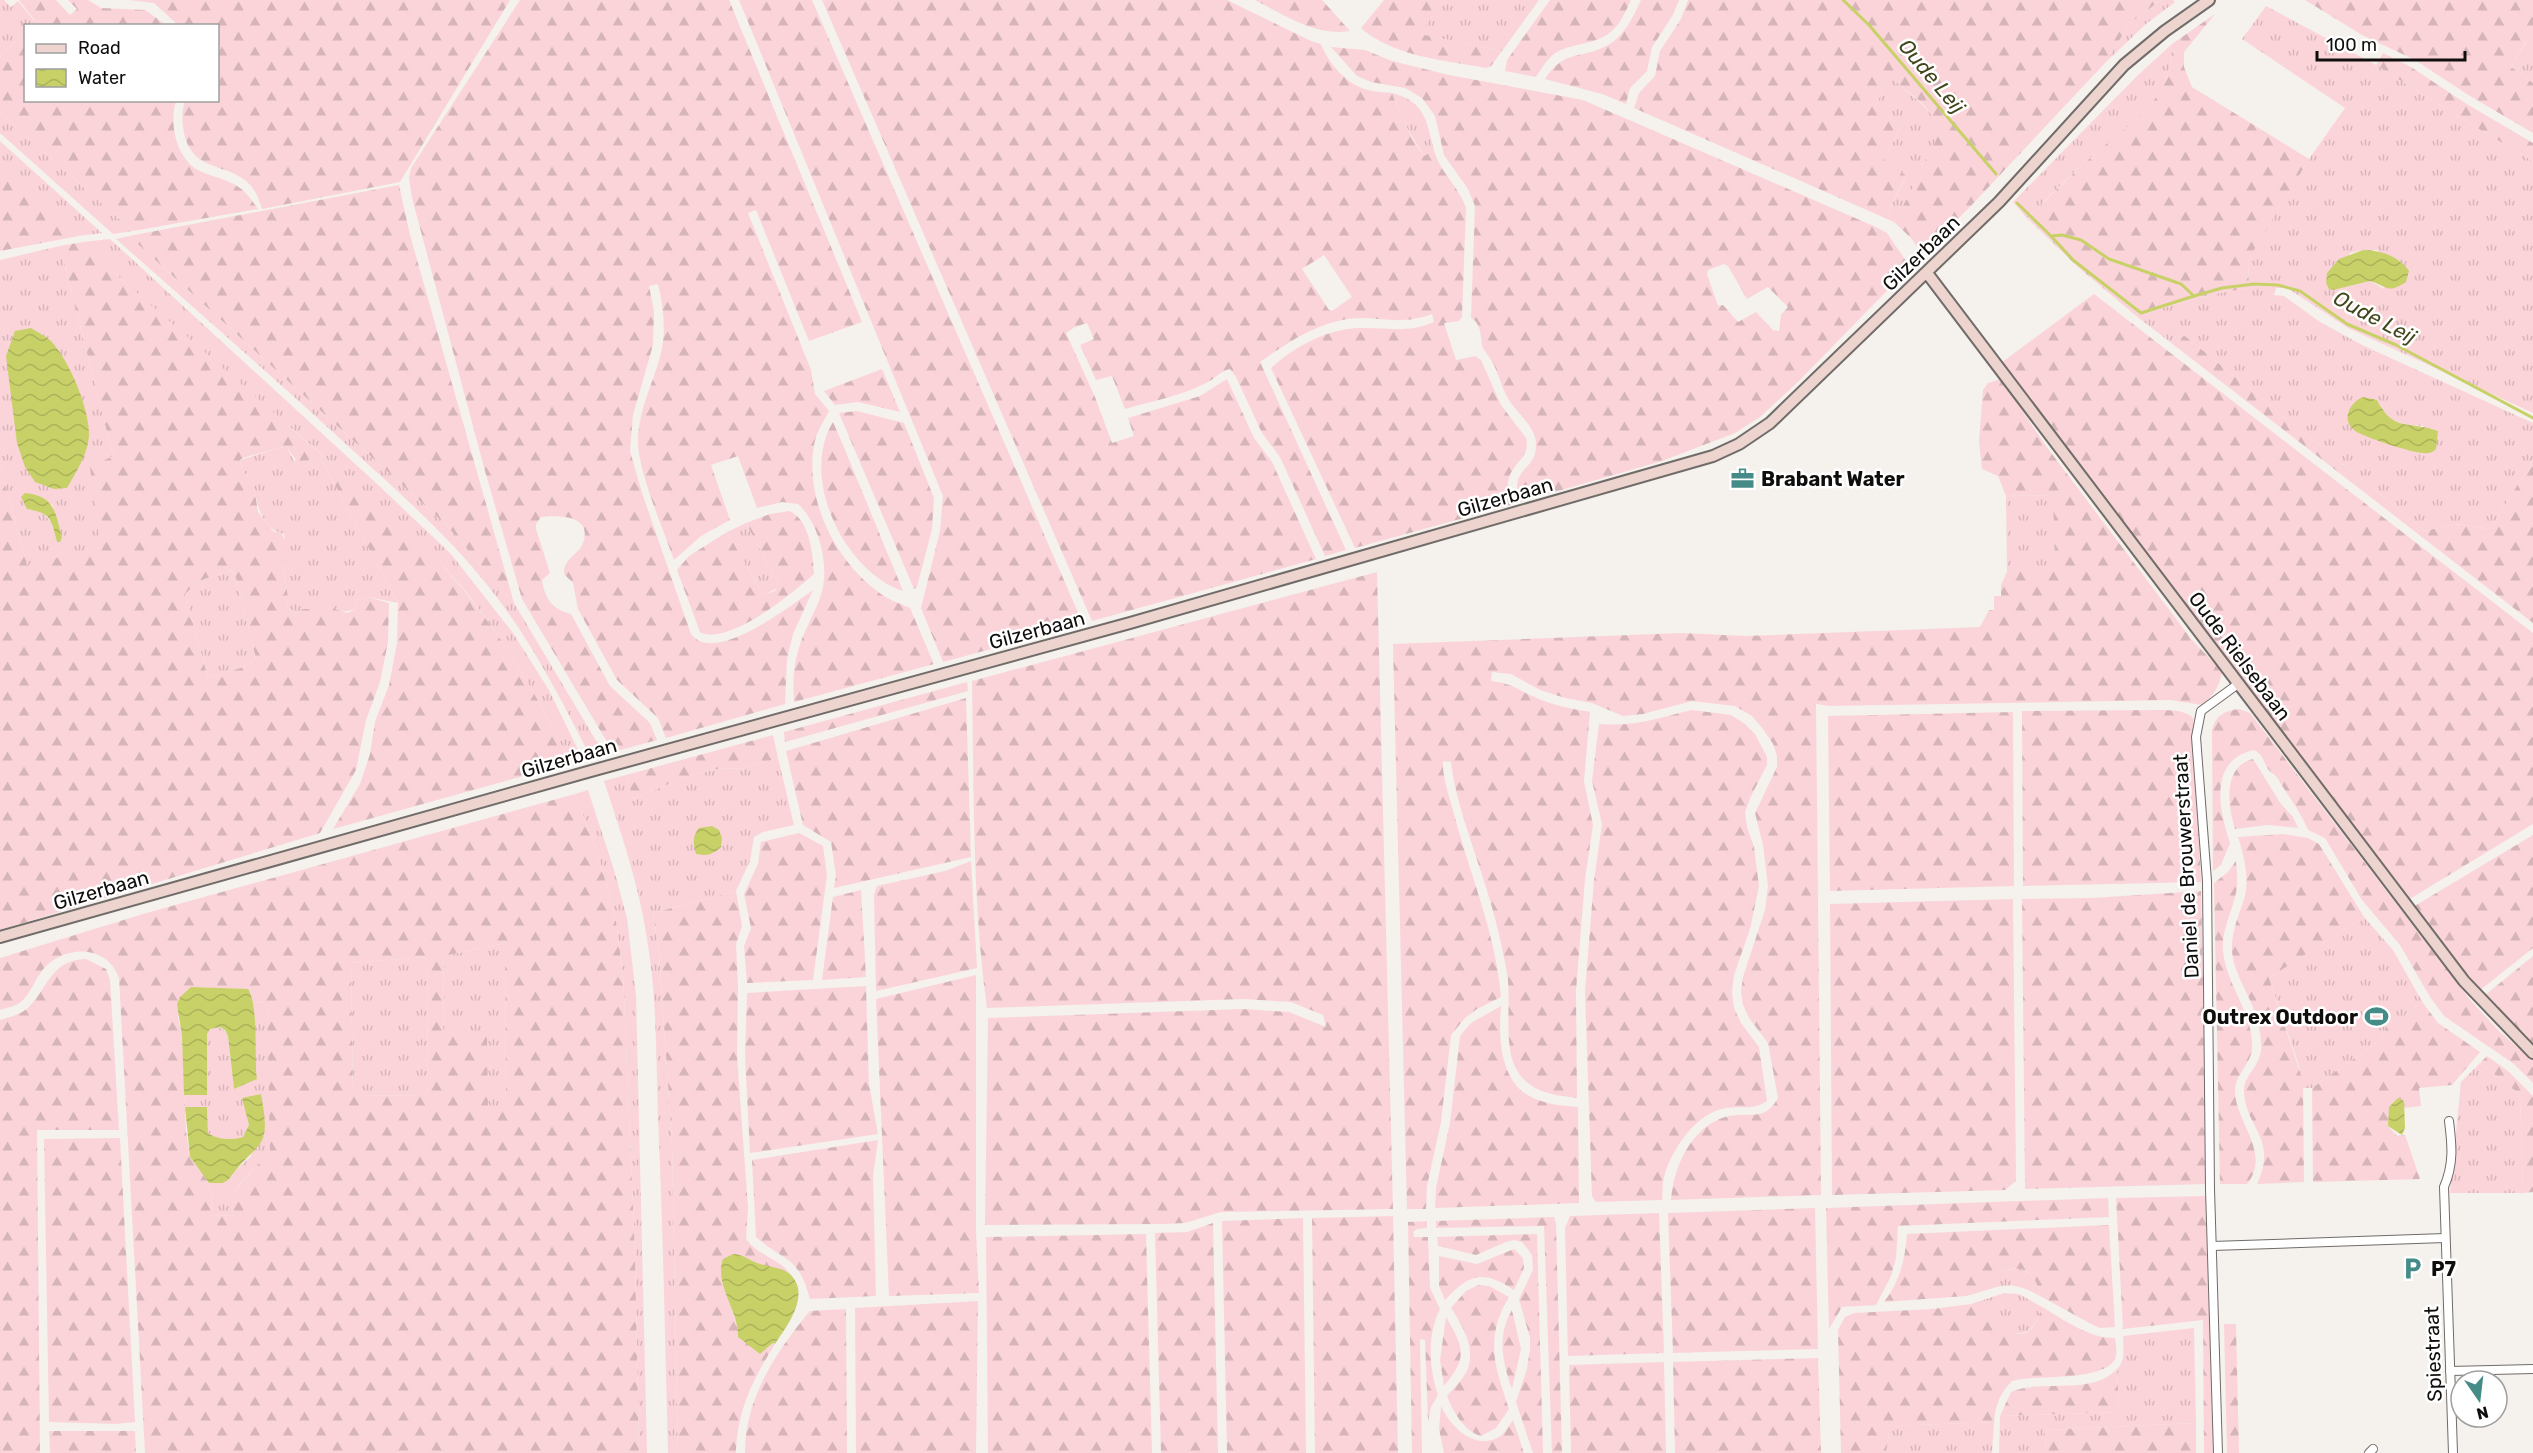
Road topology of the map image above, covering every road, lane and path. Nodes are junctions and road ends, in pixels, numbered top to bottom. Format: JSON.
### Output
{"nodes":[{"id":1,"x":2210,"y":0,"type":"edge"},
{"id":2,"x":1927,"y":273,"type":"junction"},
{"id":3,"x":2238,"y":684,"type":"junction"},
{"id":4,"x":0,"y":937,"type":"edge"},
{"id":5,"x":2533,"y":1053,"type":"edge"},
{"id":6,"x":2449,"y":1121,"type":"dead end"},
{"id":7,"x":2445,"y":1238,"type":"junction"},
{"id":8,"x":2212,"y":1245,"type":"junction"},
{"id":9,"x":2450,"y":1369,"type":"edge"},
{"id":10,"x":2533,"y":1369,"type":"edge"},
{"id":11,"x":2509,"y":1370,"type":"edge"},
{"id":12,"x":2452,"y":1429,"type":"edge"},
{"id":13,"x":2218,"y":1453,"type":"edge"},
{"id":14,"x":2453,"y":1453,"type":"edge"}],
"edges":[{"from":1,"to":2,"type":"street","name":"Gilzerbaan"},
{"from":2,"to":3,"type":"street","name":"Oude Rielsebaan"},
{"from":2,"to":4,"type":"street","name":"Gilzerbaan"},
{"from":3,"to":5,"type":"street","name":"Oude Rielsebaan"},
{"from":3,"to":8,"type":"street","name":"Daniel de Brouwerstraat"},
{"from":6,"to":7,"type":"street","name":"Spiestraat"},
{"from":7,"to":8,"type":"street"},
{"from":7,"to":9,"type":"street","name":"Spiestraat"},
{"from":8,"to":13,"type":"street","name":"Daniel de Brouwerstraat"},
{"from":10,"to":11,"type":"street"},
{"from":12,"to":14,"type":"street","name":"Spiestraat"}]}
